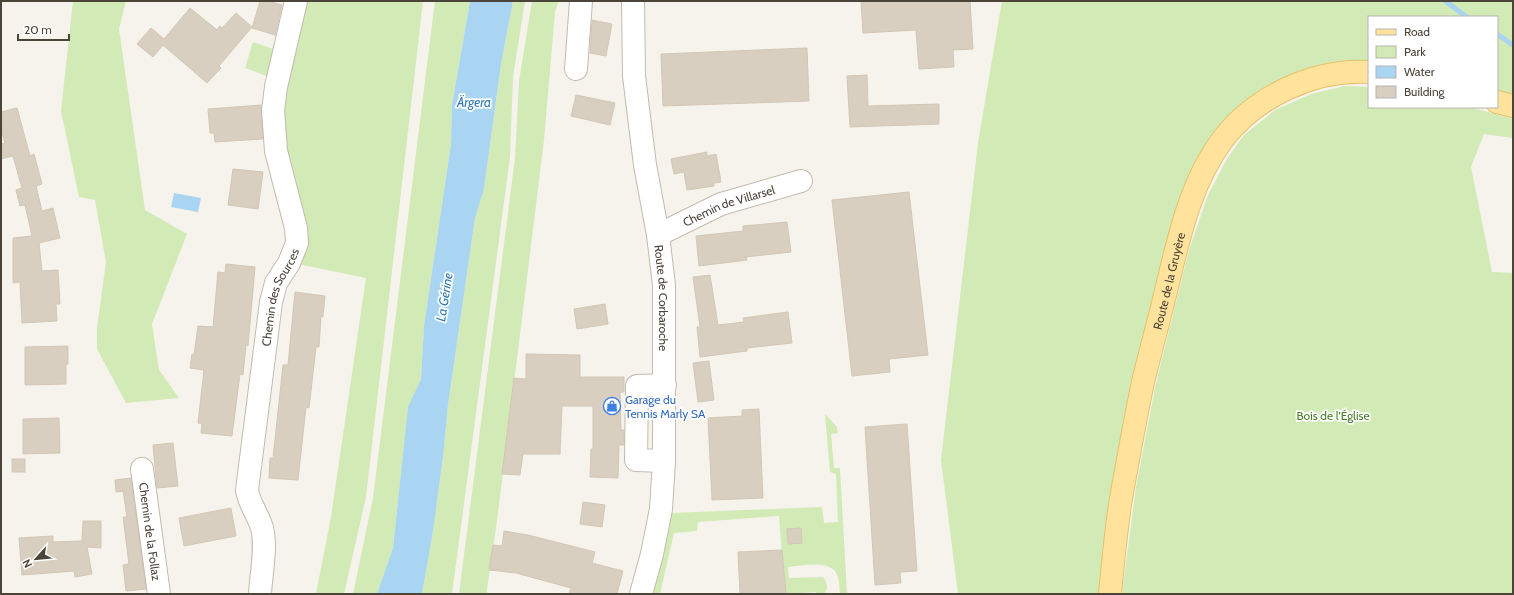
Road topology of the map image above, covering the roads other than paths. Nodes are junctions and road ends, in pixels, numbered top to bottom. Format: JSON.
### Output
{"nodes":[{"id":1,"x":296,"y":1,"type":"edge"},
{"id":2,"x":581,"y":1,"type":"edge"},
{"id":3,"x":633,"y":1,"type":"edge"},
{"id":4,"x":576,"y":68,"type":"dead end"},
{"id":5,"x":1368,"y":72,"type":"edge"},
{"id":6,"x":1498,"y":102,"type":"edge"},
{"id":7,"x":1513,"y":106,"type":"edge"},
{"id":8,"x":801,"y":181,"type":"dead end"},
{"id":9,"x":658,"y":235,"type":"junction"},
{"id":10,"x":665,"y":385,"type":"junction"},
{"id":11,"x":664,"y":461,"type":"junction"},
{"id":12,"x":142,"y":469,"type":"dead end"},
{"id":13,"x":160,"y":594,"type":"edge"},
{"id":14,"x":260,"y":594,"type":"edge"},
{"id":15,"x":641,"y":594,"type":"edge"},
{"id":16,"x":1110,"y":594,"type":"edge"}],
"edges":[{"from":1,"to":14,"type":"street","name":"Chemin des Sources"},
{"from":2,"to":4,"type":"street"},
{"from":3,"to":9,"type":"street","name":"Route de Corbaroche"},
{"from":5,"to":16,"type":"main road","name":"Route de la Gruyère"},
{"from":6,"to":7,"type":"main road"},
{"from":8,"to":9,"type":"street","name":"Chemin de Villarsel"},
{"from":9,"to":10,"type":"street","name":"Route de Corbaroche"},
{"from":10,"to":11,"type":"street","name":"Route de Corbaroche"},
{"from":10,"to":11,"type":"street"},
{"from":11,"to":15,"type":"street","name":"Route de Corbaroche"},
{"from":12,"to":13,"type":"street","name":"Chemin de la Follaz"}]}
